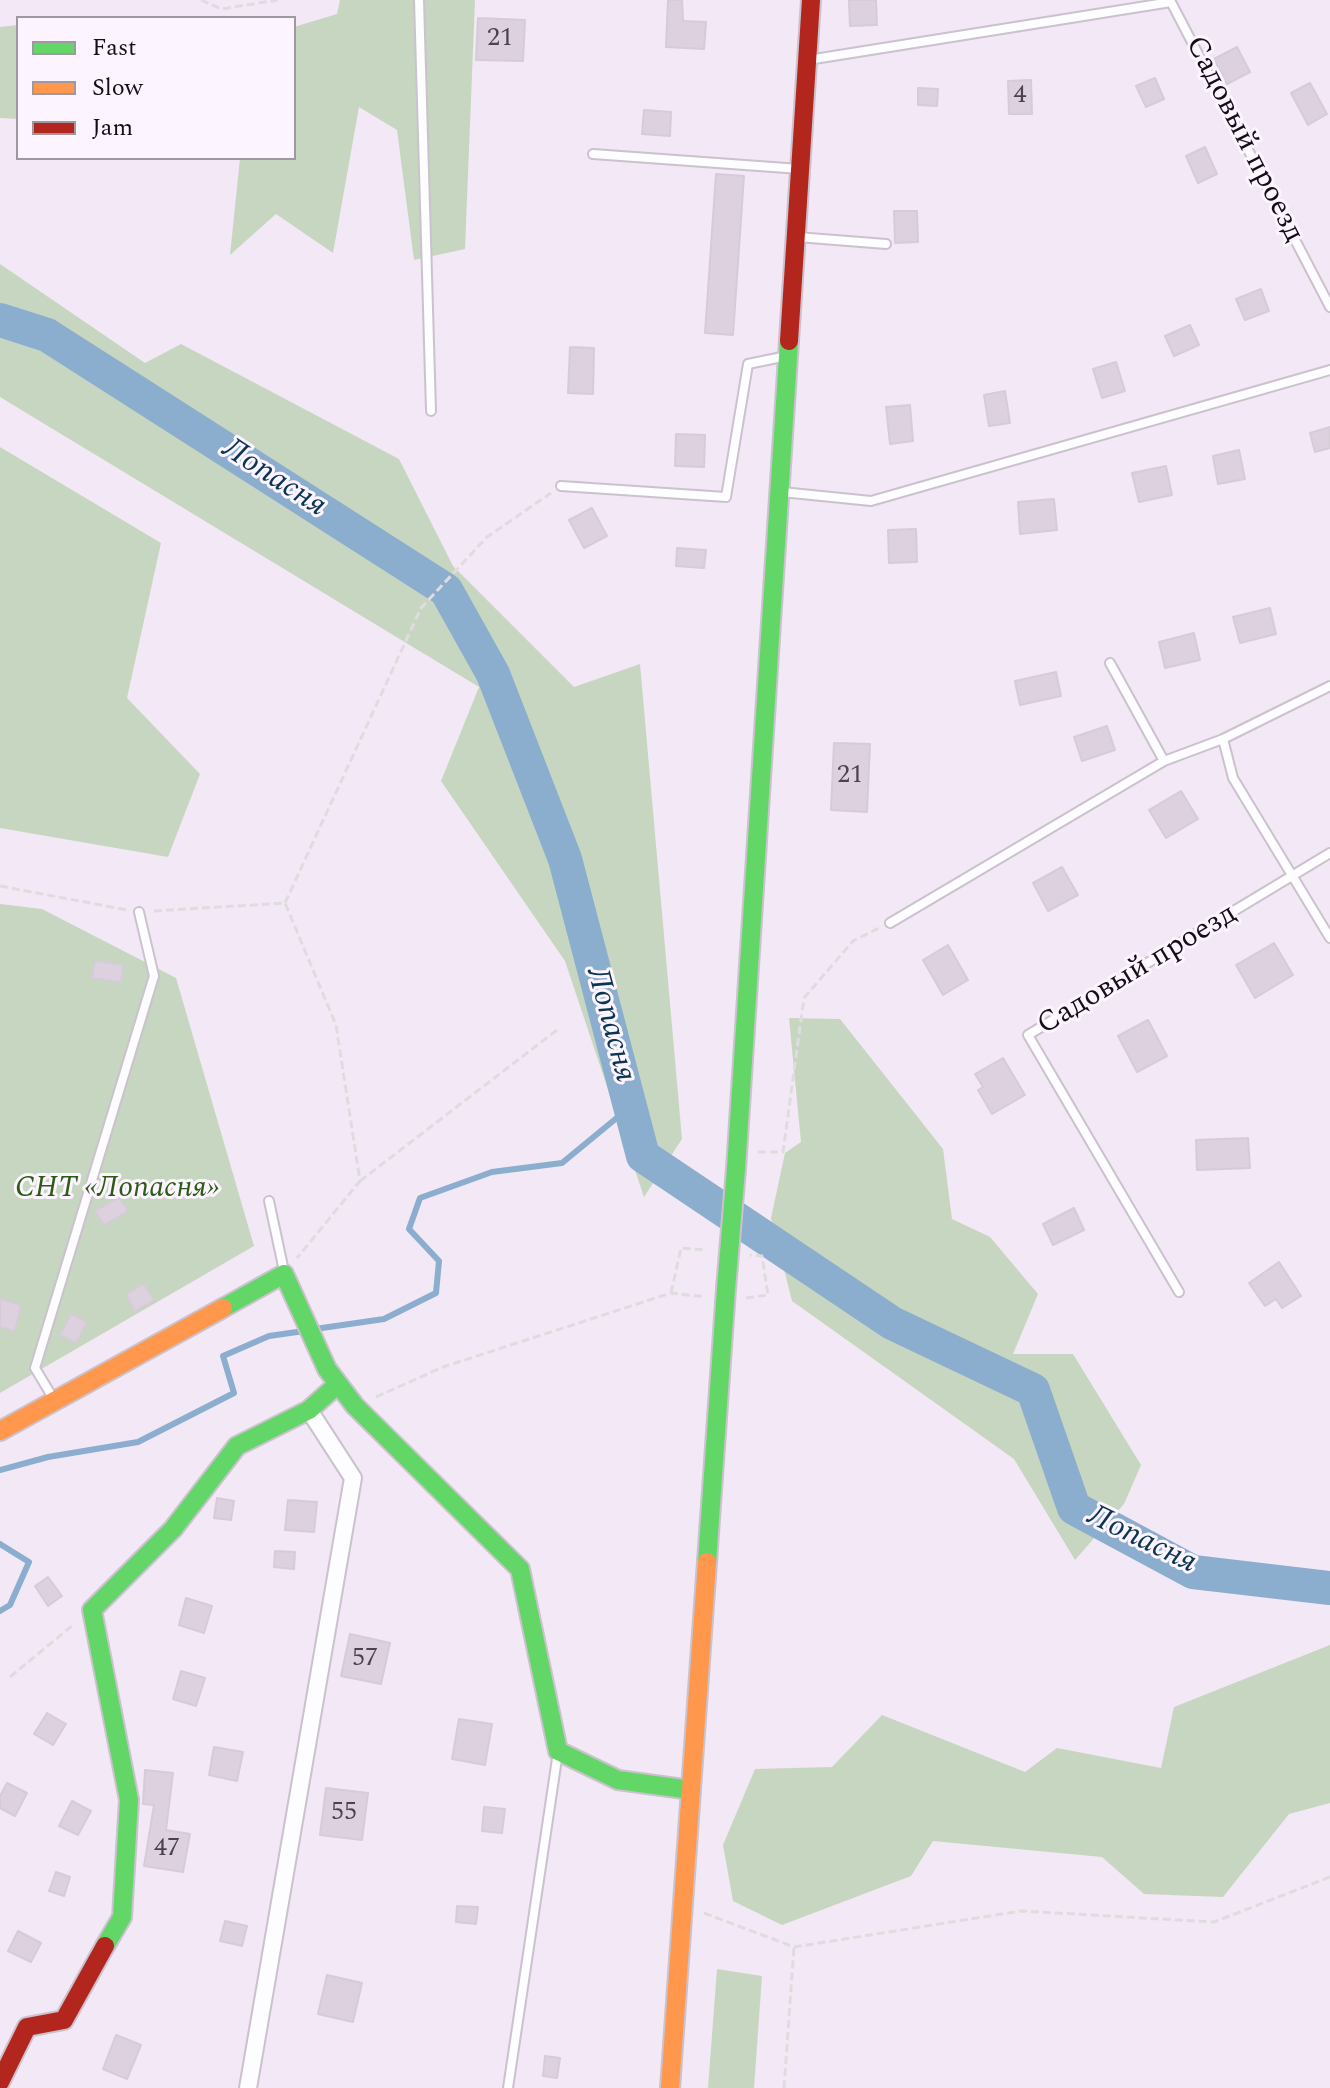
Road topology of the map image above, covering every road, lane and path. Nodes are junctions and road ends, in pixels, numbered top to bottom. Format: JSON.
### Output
{"nodes":[{"id":1,"x":201,"y":0,"type":"edge"},
{"id":2,"x":278,"y":0,"type":"edge"},
{"id":3,"x":419,"y":0,"type":"edge"},
{"id":4,"x":811,"y":0,"type":"edge"},
{"id":5,"x":808,"y":60,"type":"junction"},
{"id":6,"x":593,"y":154,"type":"dead end"},
{"id":7,"x":801,"y":169,"type":"junction"},
{"id":8,"x":796,"y":237,"type":"junction"},
{"id":9,"x":886,"y":244,"type":"dead end"},
{"id":10,"x":1330,"y":307,"type":"edge"},
{"id":11,"x":787,"y":356,"type":"junction"},
{"id":12,"x":1330,"y":370,"type":"edge"},
{"id":13,"x":431,"y":411,"type":"dead end"},
{"id":14,"x":561,"y":486,"type":"joint"},
{"id":15,"x":777,"y":492,"type":"junction"},
{"id":16,"x":1110,"y":663,"type":"dead end"},
{"id":17,"x":1330,"y":686,"type":"edge"},
{"id":18,"x":1223,"y":739,"type":"junction"},
{"id":19,"x":1164,"y":761,"type":"junction"},
{"id":20,"x":1330,"y":853,"type":"edge"},
{"id":21,"x":1293,"y":876,"type":"junction"},
{"id":22,"x":0,"y":886,"type":"edge"},
{"id":23,"x":285,"y":903,"type":"junction"},
{"id":24,"x":139,"y":912,"type":"junction"},
{"id":25,"x":890,"y":923,"type":"joint"},
{"id":26,"x":1330,"y":938,"type":"edge"},
{"id":27,"x":557,"y":1030,"type":"dead end"},
{"id":28,"x":756,"y":1152,"type":"dead end"},
{"id":29,"x":360,"y":1181,"type":"junction"},
{"id":30,"x":269,"y":1201,"type":"dead end"},
{"id":31,"x":284,"y":1274,"type":"junction"},
{"id":32,"x":1179,"y":1292,"type":"dead end"},
{"id":33,"x":708,"y":1298,"type":"dead end"},
{"id":34,"x":332,"y":1376,"type":"junction"},
{"id":35,"x":53,"y":1399,"type":"junction"},
{"id":36,"x":355,"y":1406,"type":"junction"},
{"id":37,"x":309,"y":1410,"type":"junction"},
{"id":38,"x":0,"y":1431,"type":"edge"},
{"id":39,"x":92,"y":1610,"type":"junction"},
{"id":40,"x":10,"y":1677,"type":"dead end"},
{"id":41,"x":558,"y":1751,"type":"junction"},
{"id":42,"x":691,"y":1790,"type":"junction"},
{"id":43,"x":1330,"y":1877,"type":"edge"},
{"id":44,"x":682,"y":1905,"type":"junction"},
{"id":45,"x":794,"y":1947,"type":"junction"},
{"id":46,"x":0,"y":2082,"type":"edge"},
{"id":47,"x":248,"y":2088,"type":"edge"},
{"id":48,"x":508,"y":2088,"type":"edge"},
{"id":49,"x":670,"y":2088,"type":"edge"},
{"id":50,"x":784,"y":2088,"type":"edge"}],
"edges":[{"from":1,"to":2,"type":"path"},
{"from":3,"to":13,"type":"lane"},
{"from":4,"to":5,"type":"street"},
{"from":5,"to":7,"type":"street"},
{"from":5,"to":10,"type":"lane","name":"Садовый проезд"},
{"from":6,"to":7,"type":"lane"},
{"from":7,"to":8,"type":"street"},
{"from":8,"to":9,"type":"lane"},
{"from":8,"to":11,"type":"street"},
{"from":11,"to":14,"type":"lane"},
{"from":11,"to":15,"type":"street"},
{"from":12,"to":15,"type":"lane"},
{"from":14,"to":23,"type":"path"},
{"from":15,"to":42,"type":"street","bridge":true},
{"from":16,"to":19,"type":"lane"},
{"from":17,"to":18,"type":"lane"},
{"from":18,"to":19,"type":"lane"},
{"from":18,"to":21,"type":"lane"},
{"from":19,"to":25,"type":"lane"},
{"from":20,"to":21,"type":"lane","name":"Садовый проезд"},
{"from":21,"to":26,"type":"lane"},
{"from":21,"to":32,"type":"lane","name":"Садовый проезд"},
{"from":22,"to":24,"type":"path"},
{"from":23,"to":24,"type":"path"},
{"from":23,"to":29,"type":"path"},
{"from":24,"to":35,"type":"lane"},
{"from":25,"to":28,"type":"path"},
{"from":27,"to":29,"type":"path"},
{"from":29,"to":31,"type":"path"},
{"from":30,"to":31,"type":"lane"},
{"from":31,"to":34,"type":"street"},
{"from":31,"to":35,"type":"street"},
{"from":33,"to":36,"type":"path"},
{"from":34,"to":36,"type":"street"},
{"from":34,"to":37,"type":"street"},
{"from":35,"to":38,"type":"street"},
{"from":36,"to":41,"type":"street"},
{"from":37,"to":39,"type":"street"},
{"from":37,"to":47,"type":"street"},
{"from":39,"to":40,"type":"path"},
{"from":39,"to":46,"type":"street"},
{"from":41,"to":42,"type":"street"},
{"from":41,"to":48,"type":"lane"},
{"from":42,"to":44,"type":"street"},
{"from":43,"to":45,"type":"path"},
{"from":44,"to":45,"type":"path"},
{"from":44,"to":49,"type":"street"},
{"from":45,"to":50,"type":"path"}]}
